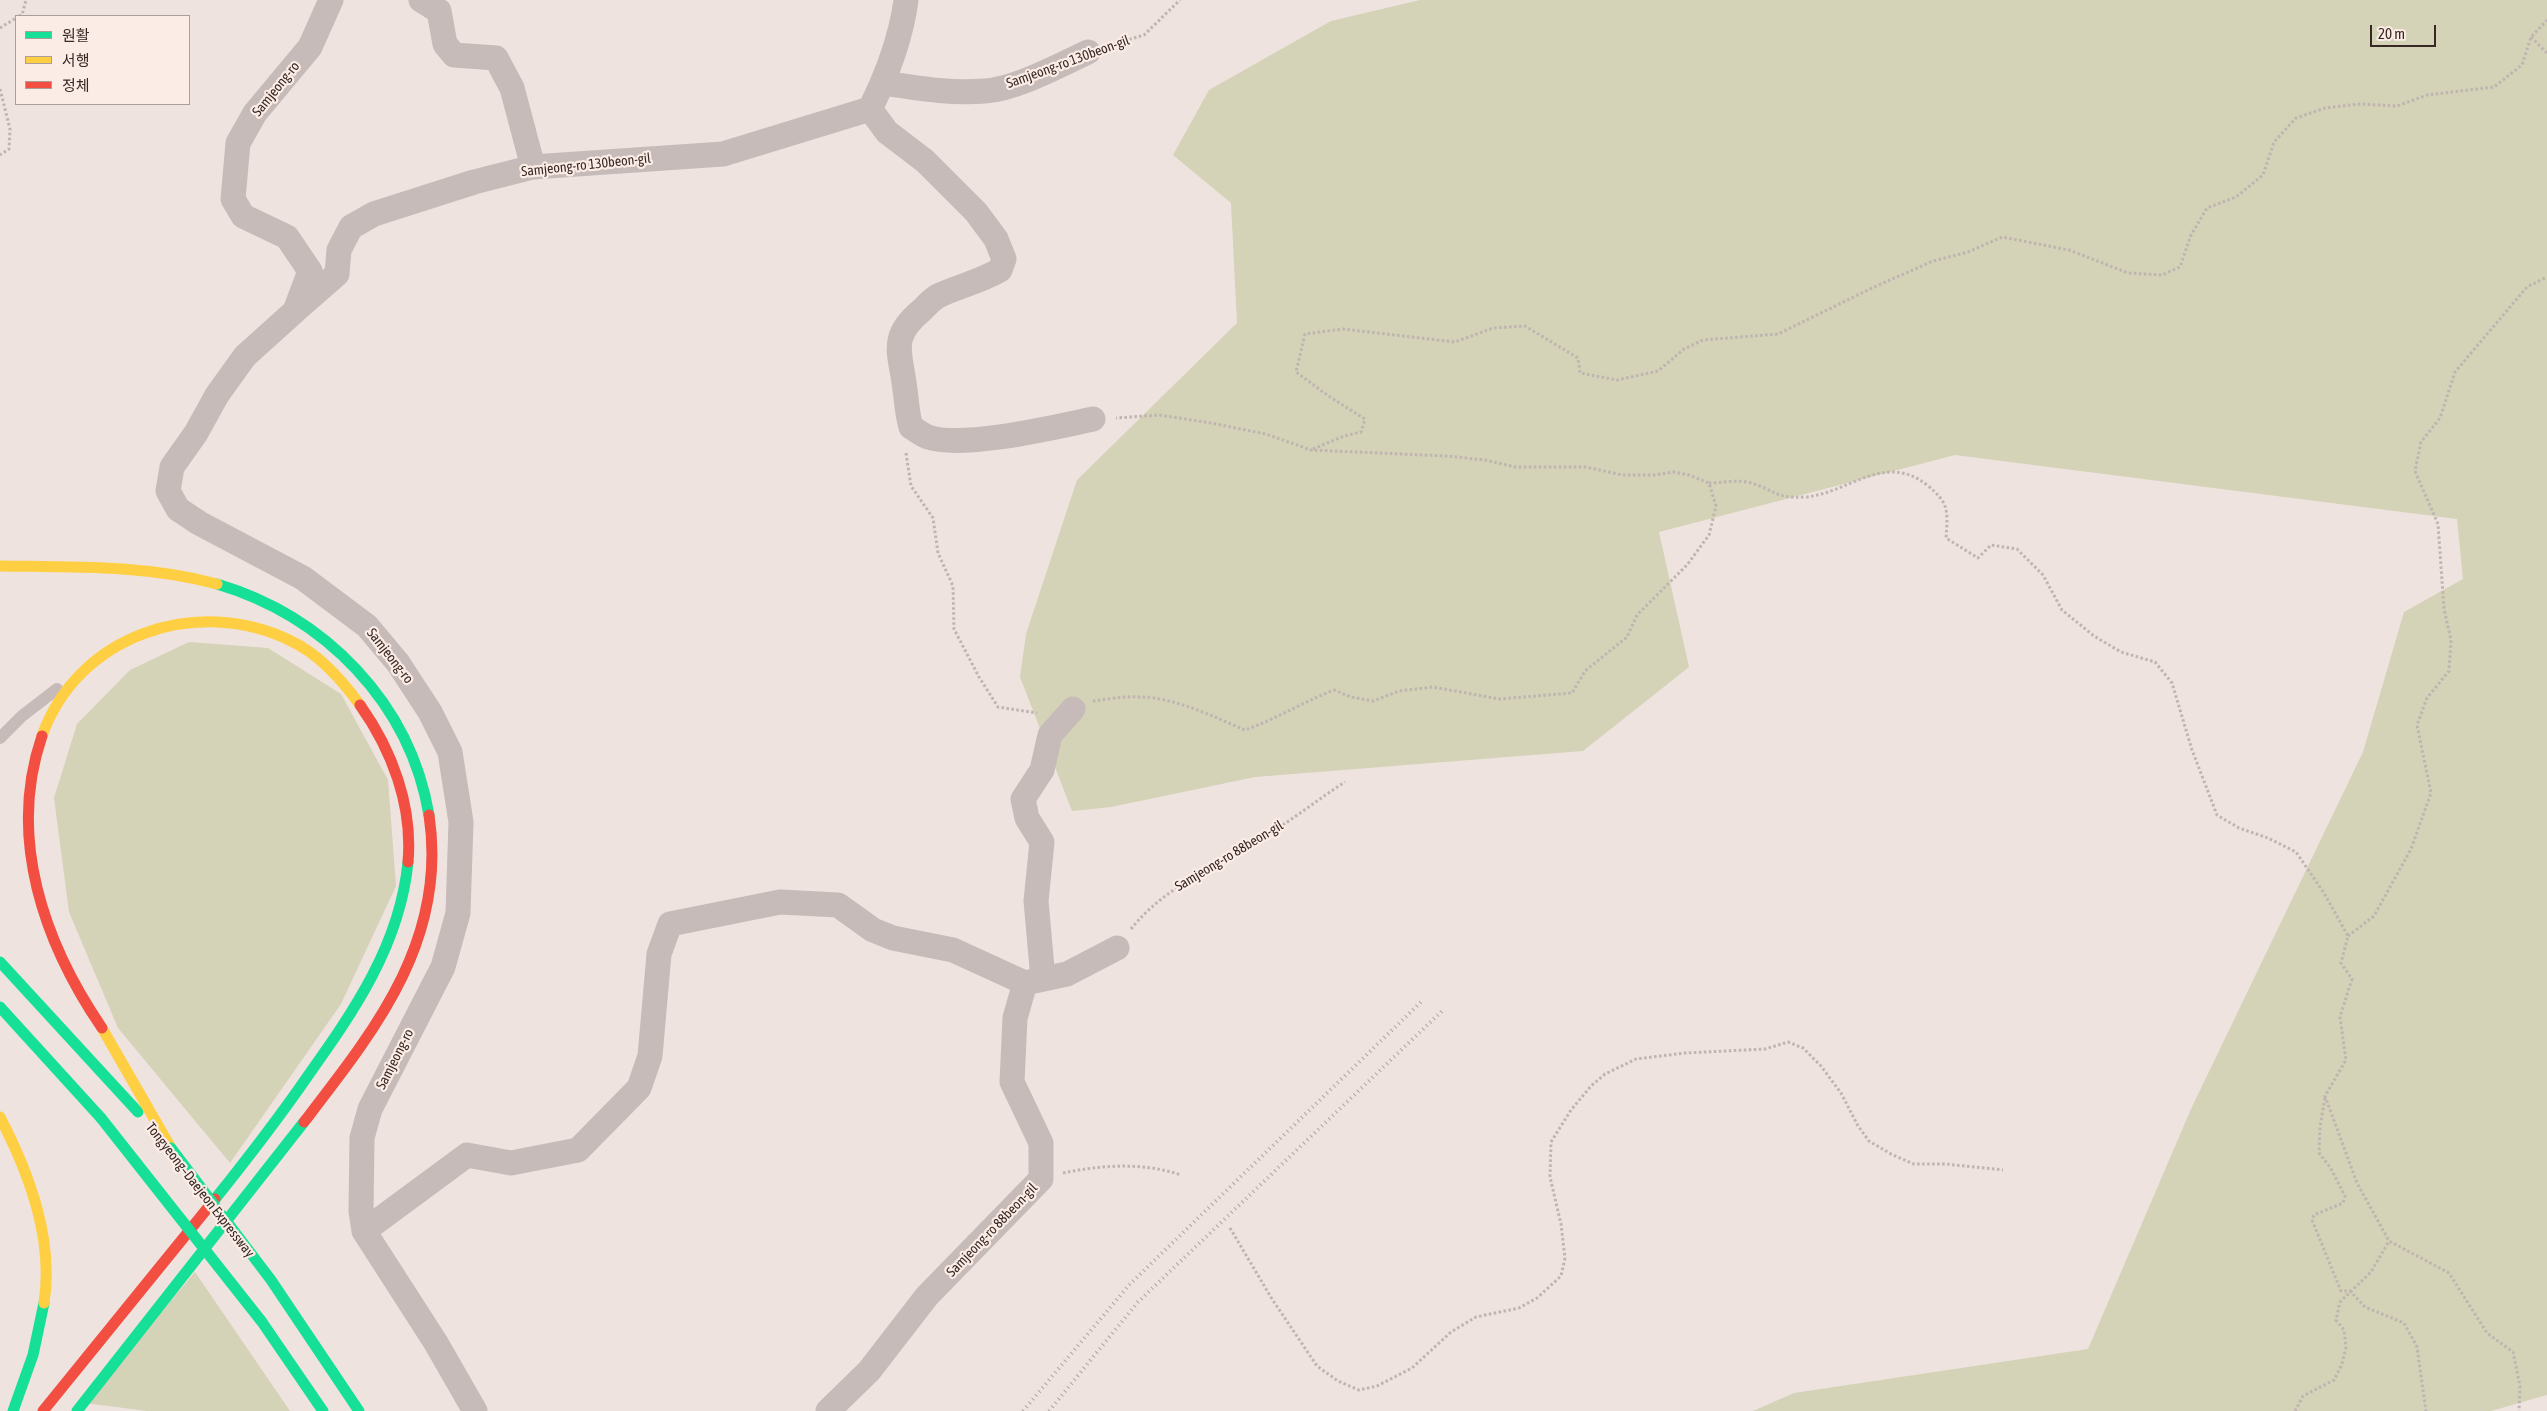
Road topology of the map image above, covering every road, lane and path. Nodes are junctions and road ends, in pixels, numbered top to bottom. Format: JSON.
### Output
{"nodes":[{"id":1,"x":26,"y":0,"type":"edge"},
{"id":2,"x":331,"y":0,"type":"edge"},
{"id":3,"x":420,"y":0,"type":"edge"},
{"id":4,"x":906,"y":0,"type":"edge"},
{"id":5,"x":1180,"y":0,"type":"edge"},
{"id":6,"x":22,"y":15,"type":"edge"},
{"id":7,"x":15,"y":19,"type":"edge"},
{"id":8,"x":2547,"y":20,"type":"edge"},
{"id":9,"x":0,"y":28,"type":"edge"},
{"id":10,"x":2531,"y":37,"type":"junction"},
{"id":11,"x":1088,"y":52,"type":"joint"},
{"id":12,"x":2547,"y":53,"type":"edge"},
{"id":13,"x":883,"y":83,"type":"junction"},
{"id":14,"x":0,"y":89,"type":"edge"},
{"id":15,"x":870,"y":109,"type":"junction"},
{"id":16,"x":0,"y":155,"type":"edge"},
{"id":17,"x":533,"y":167,"type":"junction"},
{"id":18,"x":2547,"y":277,"type":"edge"},
{"id":19,"x":295,"y":311,"type":"junction"},
{"id":20,"x":1093,"y":419,"type":"joint"},
{"id":21,"x":905,"y":445,"type":"dead end"},
{"id":22,"x":1311,"y":450,"type":"junction"},
{"id":23,"x":1709,"y":483,"type":"junction"},
{"id":24,"x":0,"y":566,"type":"edge"},
{"id":25,"x":101,"y":656,"type":"junction"},
{"id":26,"x":1073,"y":710,"type":"junction"},
{"id":27,"x":0,"y":738,"type":"edge"},
{"id":28,"x":1345,"y":782,"type":"dead end"},
{"id":29,"x":2348,"y":936,"type":"junction"},
{"id":30,"x":1117,"y":948,"type":"joint"},
{"id":31,"x":0,"y":962,"type":"edge"},
{"id":32,"x":1034,"y":981,"type":"junction"},
{"id":33,"x":0,"y":1007,"type":"edge"},
{"id":34,"x":2325,"y":1096,"type":"junction"},
{"id":35,"x":0,"y":1117,"type":"edge"},
{"id":36,"x":171,"y":1148,"type":"junction"},
{"id":37,"x":2002,"y":1170,"type":"dead end"},
{"id":38,"x":1181,"y":1175,"type":"dead end"},
{"id":39,"x":1041,"y":1178,"type":"junction"},
{"id":40,"x":1230,"y":1228,"type":"dead end"},
{"id":41,"x":364,"y":1231,"type":"junction"},
{"id":42,"x":2389,"y":1241,"type":"junction"},
{"id":43,"x":2350,"y":1291,"type":"junction"},
{"id":44,"x":79,"y":1408,"type":"edge"},
{"id":45,"x":13,"y":1411,"type":"edge"},
{"id":46,"x":43,"y":1411,"type":"edge"},
{"id":47,"x":323,"y":1411,"type":"edge"},
{"id":48,"x":359,"y":1411,"type":"edge"},
{"id":49,"x":475,"y":1411,"type":"edge"},
{"id":50,"x":828,"y":1411,"type":"edge"},
{"id":51,"x":2295,"y":1411,"type":"edge"},
{"id":52,"x":2426,"y":1411,"type":"edge"},
{"id":53,"x":2519,"y":1411,"type":"edge"}],
"edges":[{"from":1,"to":6,"type":"path"},
{"from":2,"to":19,"type":"street","name":"Samjeong-ro"},
{"from":3,"to":17,"type":"street"},
{"from":4,"to":13,"type":"street"},
{"from":5,"to":11,"type":"path","name":"Samjeong-ro 130beon-gil"},
{"from":7,"to":9,"type":"path"},
{"from":8,"to":10,"type":"path"},
{"from":10,"to":12,"type":"path"},
{"from":10,"to":22,"type":"path"},
{"from":11,"to":13,"type":"street","name":"Samjeong-ro 130beon-gil"},
{"from":13,"to":15,"type":"street"},
{"from":14,"to":16,"type":"path"},
{"from":15,"to":17,"type":"street","name":"Samjeong-ro 130beon-gil"},
{"from":15,"to":20,"type":"street"},
{"from":17,"to":19,"type":"street","name":"Samjeong-ro 130beon-gil"},
{"from":18,"to":29,"type":"path"},
{"from":19,"to":41,"type":"street","name":"Samjeong-ro"},
{"from":20,"to":22,"type":"path"},
{"from":21,"to":26,"type":"path"},
{"from":22,"to":23,"type":"path"},
{"from":23,"to":26,"type":"path"},
{"from":23,"to":29,"type":"path"},
{"from":24,"to":44,"type":"highway"},
{"from":25,"to":27,"type":"lane"},
{"from":25,"to":36,"type":"highway"},
{"from":25,"to":46,"type":"highway"},
{"from":26,"to":32,"type":"street","name":"Samjeong-ro 88beon-gil"},
{"from":28,"to":30,"type":"path","name":"Samjeong-ro 88beon-gil"},
{"from":29,"to":34,"type":"path"},
{"from":30,"to":32,"type":"street"},
{"from":31,"to":36,"type":"highway","name":"Tongyeong–Daejeon Expressway"},
{"from":32,"to":39,"type":"street","name":"Samjeong-ro 88beon-gil"},
{"from":32,"to":41,"type":"street"},
{"from":33,"to":47,"type":"highway","bridge":true},
{"from":34,"to":42,"type":"path"},
{"from":34,"to":43,"type":"path"},
{"from":35,"to":45,"type":"highway"},
{"from":36,"to":48,"type":"highway","name":"Tongyeong–Daejeon Expressway","bridge":true},
{"from":37,"to":40,"type":"path"},
{"from":38,"to":39,"type":"path"},
{"from":39,"to":50,"type":"street","name":"Samjeong-ro 88beon-gil"},
{"from":41,"to":49,"type":"street","name":"Samjeong-ro"},
{"from":42,"to":43,"type":"path"},
{"from":42,"to":53,"type":"path"},
{"from":43,"to":51,"type":"path"},
{"from":43,"to":52,"type":"path"}]}
